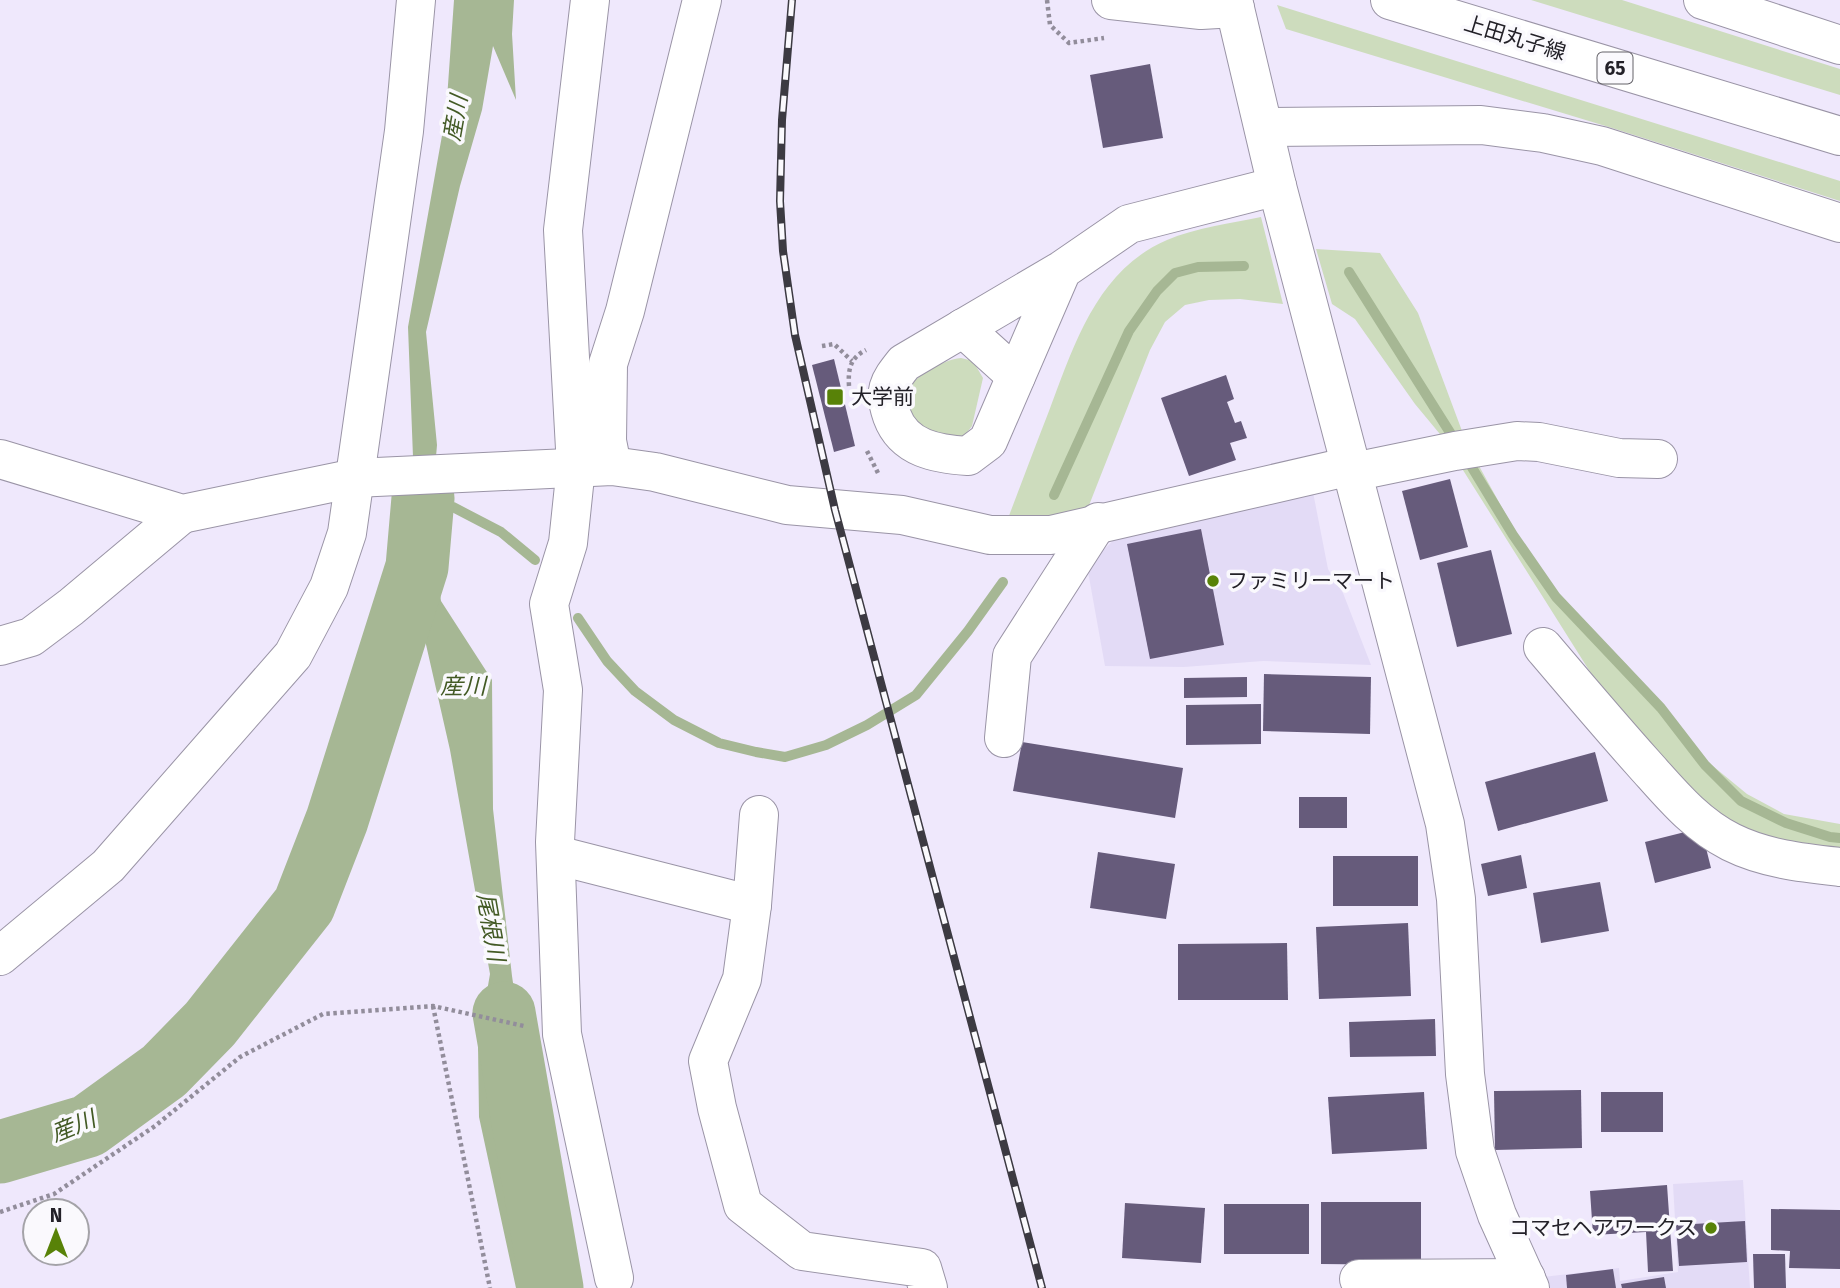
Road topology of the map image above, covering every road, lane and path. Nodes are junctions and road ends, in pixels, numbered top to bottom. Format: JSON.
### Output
{"nodes":[{"id":1,"x":416,"y":0,"type":"edge"},
{"id":2,"x":590,"y":0,"type":"edge"},
{"id":3,"x":702,"y":0,"type":"edge"},
{"id":4,"x":1111,"y":0,"type":"edge"},
{"id":5,"x":1390,"y":0,"type":"edge"},
{"id":6,"x":1703,"y":0,"type":"edge"},
{"id":7,"x":1234,"y":4,"type":"edge"},
{"id":8,"x":1840,"y":46,"type":"edge"},
{"id":9,"x":1264,"y":127,"type":"junction"},
{"id":10,"x":1840,"y":136,"type":"edge"},
{"id":11,"x":1277,"y":186,"type":"junction"},
{"id":12,"x":1840,"y":223,"type":"edge"},
{"id":13,"x":1062,"y":270,"type":"junction"},
{"id":14,"x":963,"y":328,"type":"junction"},
{"id":15,"x":822,"y":346,"type":"dead end"},
{"id":16,"x":852,"y":361,"type":"dead end"},
{"id":17,"x":1016,"y":376,"type":"junction"},
{"id":18,"x":0,"y":458,"type":"edge"},
{"id":19,"x":1658,"y":459,"type":"dead end"},
{"id":20,"x":594,"y":466,"type":"junction"},
{"id":21,"x":1352,"y":469,"type":"junction"},
{"id":22,"x":362,"y":478,"type":"junction"},
{"id":23,"x":182,"y":514,"type":"junction"},
{"id":24,"x":1098,"y":522,"type":"junction"},
{"id":25,"x":0,"y":646,"type":"edge"},
{"id":26,"x":1543,"y":647,"type":"dead end"},
{"id":27,"x":1004,"y":738,"type":"dead end"},
{"id":28,"x":760,"y":815,"type":"dead end"},
{"id":29,"x":556,"y":855,"type":"junction"},
{"id":30,"x":1840,"y":867,"type":"edge"},
{"id":31,"x":752,"y":905,"type":"junction"},
{"id":32,"x":0,"y":956,"type":"edge"},
{"id":33,"x":433,"y":1006,"type":"junction"},
{"id":34,"x":562,"y":1034,"type":"junction"},
{"id":35,"x":0,"y":1212,"type":"edge"},
{"id":36,"x":614,"y":1278,"type":"dead end"},
{"id":37,"x":1359,"y":1279,"type":"dead end"},
{"id":38,"x":1528,"y":1283,"type":"edge"},
{"id":39,"x":490,"y":1288,"type":"edge"},
{"id":40,"x":928,"y":1288,"type":"edge"}],
"edges":[{"from":1,"to":22,"type":"street"},
{"from":2,"to":20,"type":"street"},
{"from":3,"to":20,"type":"street"},
{"from":4,"to":7,"type":"street"},
{"from":5,"to":10,"type":"street","name":"上田丸子線","number":"65"},
{"from":6,"to":8,"type":"street"},
{"from":7,"to":9,"type":"street"},
{"from":9,"to":11,"type":"street"},
{"from":9,"to":12,"type":"street"},
{"from":11,"to":13,"type":"street"},
{"from":11,"to":21,"type":"street"},
{"from":13,"to":14,"type":"street"},
{"from":13,"to":17,"type":"street"},
{"from":14,"to":17,"type":"street"},
{"from":14,"to":17,"type":"street"},
{"from":15,"to":16,"type":"path"},
{"from":18,"to":23,"type":"street"},
{"from":19,"to":21,"type":"street"},
{"from":20,"to":22,"type":"street"},
{"from":20,"to":24,"type":"street"},
{"from":20,"to":29,"type":"street"},
{"from":21,"to":24,"type":"street"},
{"from":21,"to":38,"type":"street"},
{"from":22,"to":23,"type":"street"},
{"from":22,"to":32,"type":"street"},
{"from":23,"to":25,"type":"street"},
{"from":24,"to":27,"type":"street"},
{"from":26,"to":30,"type":"street"},
{"from":28,"to":31,"type":"street"},
{"from":29,"to":31,"type":"street"},
{"from":29,"to":34,"type":"street"},
{"from":31,"to":40,"type":"street"},
{"from":33,"to":34,"type":"path"},
{"from":33,"to":35,"type":"path"},
{"from":33,"to":39,"type":"path"},
{"from":34,"to":36,"type":"street"},
{"from":37,"to":38,"type":"street"}]}
